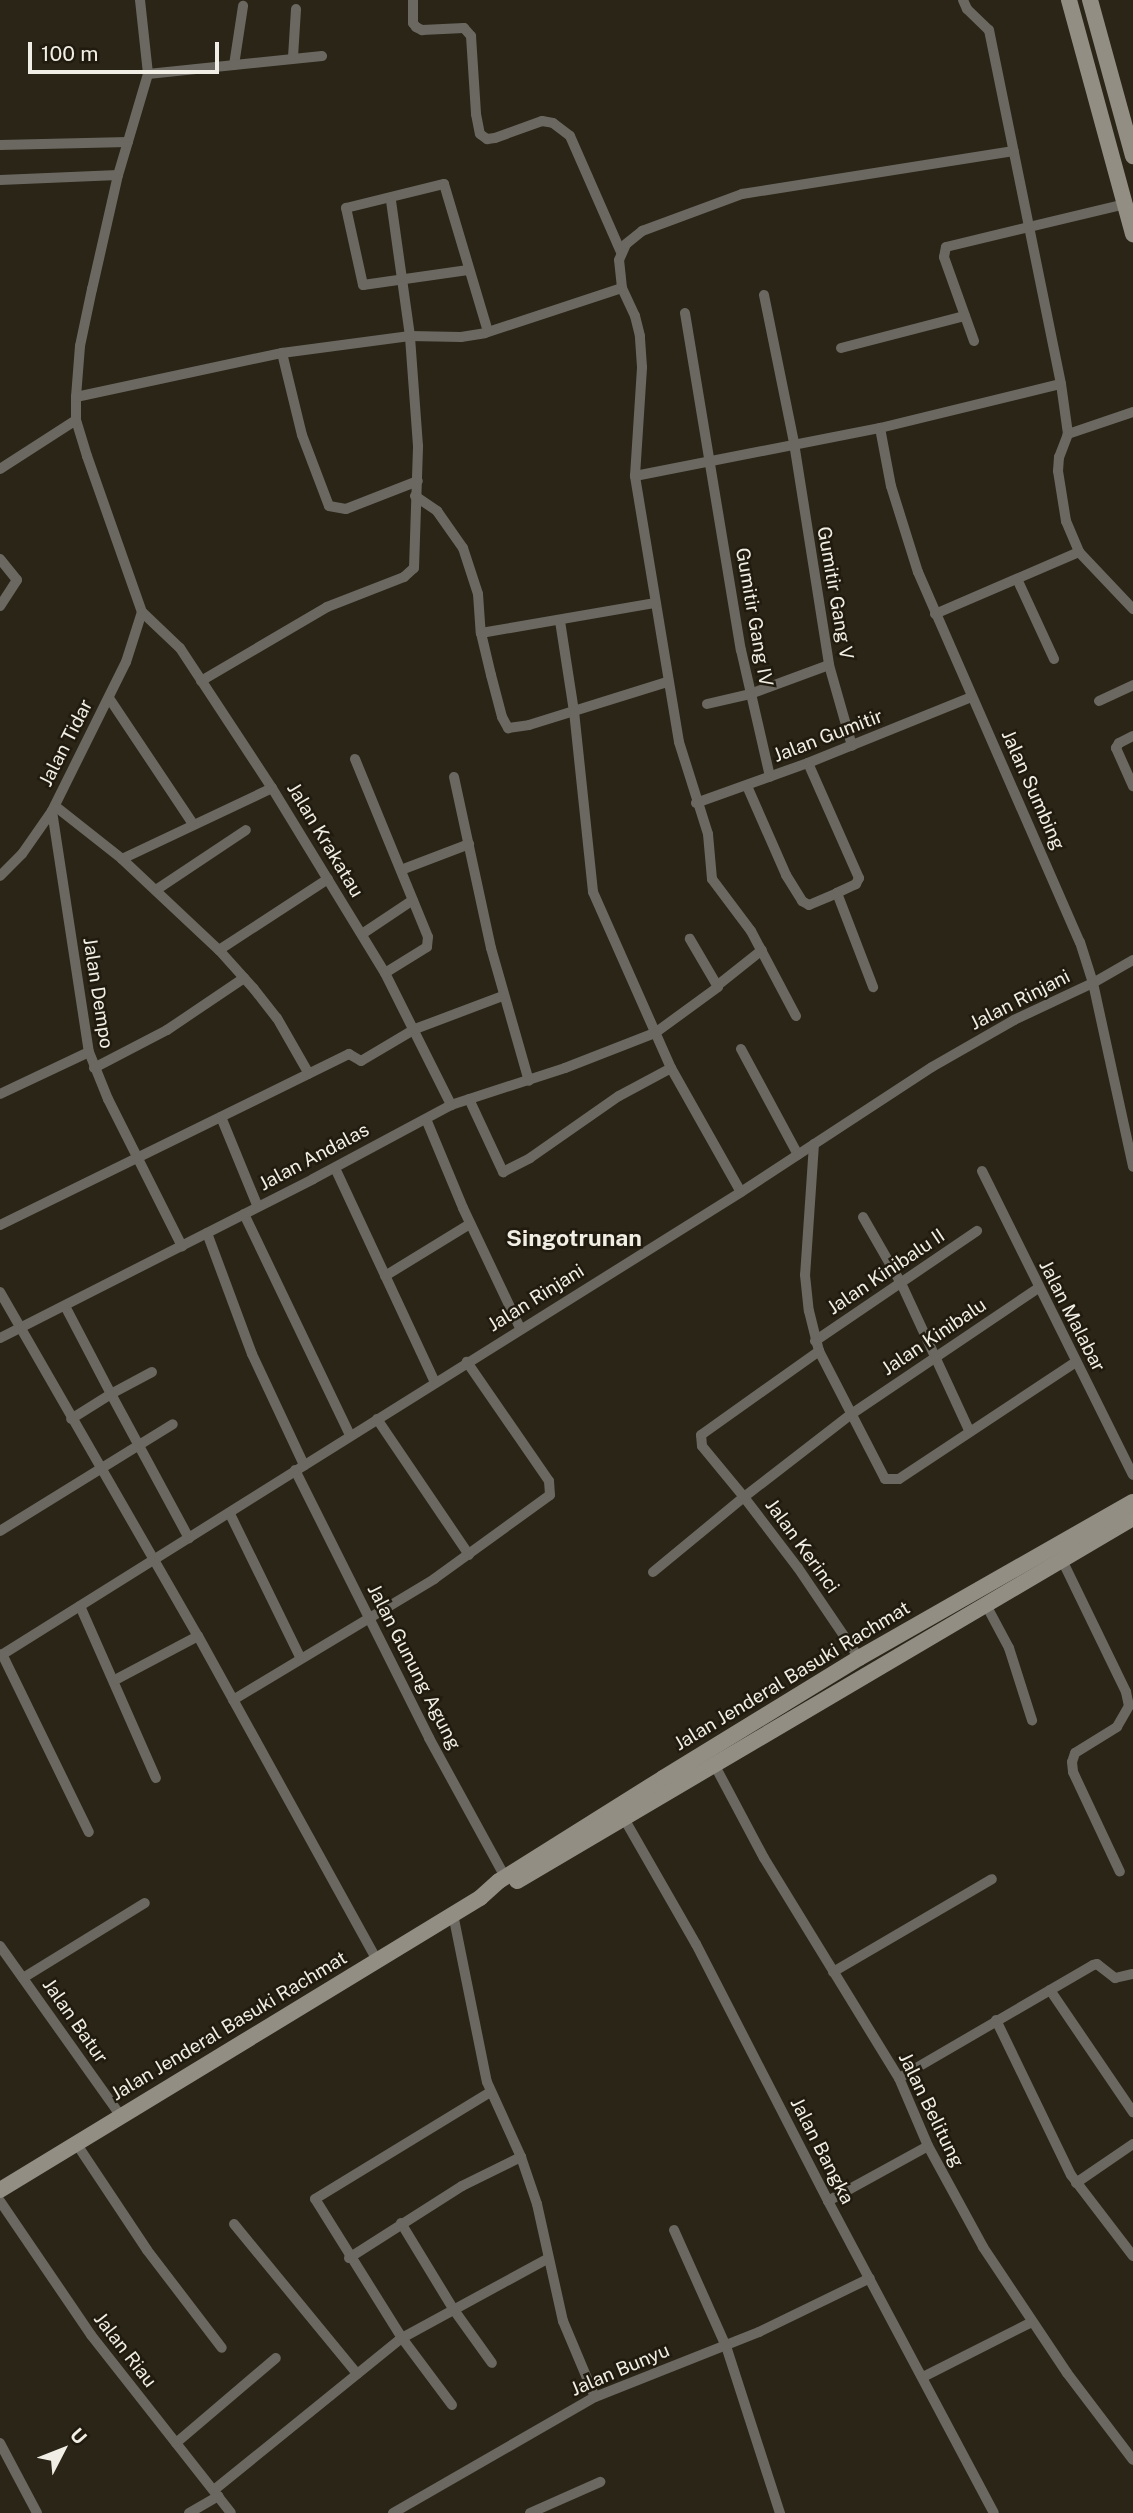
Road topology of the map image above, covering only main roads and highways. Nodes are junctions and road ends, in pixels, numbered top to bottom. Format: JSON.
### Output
{"nodes":[{"id":1,"x":1069,"y":0,"type":"edge"},
{"id":2,"x":1090,"y":0,"type":"edge"},
{"id":3,"x":1133,"y":156,"type":"edge"},
{"id":4,"x":1133,"y":234,"type":"edge"},
{"id":5,"x":1133,"y":1502,"type":"edge"},
{"id":6,"x":1133,"y":1518,"type":"edge"},
{"id":7,"x":1003,"y":1585,"type":"junction"},
{"id":8,"x":621,"y":1812,"type":"junction"},
{"id":9,"x":480,"y":1898,"type":"junction"},
{"id":10,"x":0,"y":2190,"type":"edge"}],
"edges":[{"from":1,"to":4,"type":"main road"},
{"from":2,"to":3,"type":"main road"},
{"from":5,"to":7,"type":"main road","name":"Jalan Jenderal Basuki Rachmat"},
{"from":6,"to":7,"type":"main road","name":"Jalan Jenderal Basuki Rachmat"},
{"from":7,"to":8,"type":"main road","name":"Jalan Jenderal Basuki Rachmat"},
{"from":7,"to":8,"type":"main road","name":"Jalan Jenderal Basuki Rachmat"},
{"from":8,"to":9,"type":"main road","name":"Jalan Jenderal Basuki Rachmat"},
{"from":8,"to":9,"type":"main road","name":"Jalan Jenderal Basuki Rachmat"},
{"from":9,"to":10,"type":"main road","name":"Jalan Jenderal Basuki Rachmat"}]}
